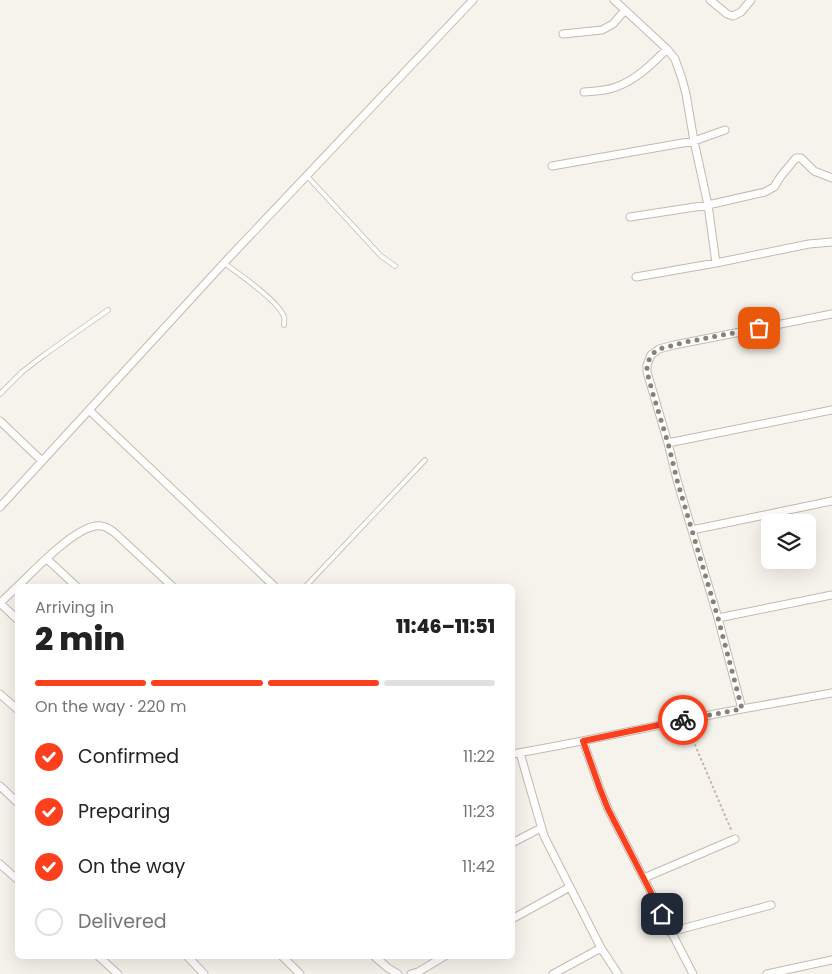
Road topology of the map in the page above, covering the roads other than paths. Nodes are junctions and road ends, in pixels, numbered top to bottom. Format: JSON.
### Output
{"nodes":[{"id":1,"x":472,"y":0,"type":"edge"},
{"id":2,"x":614,"y":0,"type":"edge"},
{"id":3,"x":710,"y":0,"type":"edge"},
{"id":4,"x":751,"y":0,"type":"edge"},
{"id":5,"x":626,"y":10,"type":"junction"},
{"id":6,"x":563,"y":34,"type":"dead end"},
{"id":7,"x":667,"y":49,"type":"junction"},
{"id":8,"x":584,"y":92,"type":"dead end"},
{"id":9,"x":724,"y":130,"type":"dead end"},
{"id":10,"x":694,"y":141,"type":"junction"},
{"id":11,"x":552,"y":166,"type":"dead end"},
{"id":12,"x":307,"y":176,"type":"junction"},
{"id":13,"x":832,"y":178,"type":"edge"},
{"id":14,"x":708,"y":206,"type":"junction"},
{"id":15,"x":630,"y":217,"type":"dead end"},
{"id":16,"x":832,"y":242,"type":"edge"},
{"id":17,"x":224,"y":263,"type":"junction"},
{"id":18,"x":716,"y":263,"type":"junction"},
{"id":19,"x":395,"y":266,"type":"dead end"},
{"id":20,"x":636,"y":277,"type":"dead end"},
{"id":21,"x":108,"y":310,"type":"dead end"},
{"id":22,"x":832,"y":314,"type":"edge"},
{"id":23,"x":284,"y":325,"type":"dead end"},
{"id":24,"x":0,"y":394,"type":"edge"},
{"id":25,"x":89,"y":410,"type":"junction"},
{"id":26,"x":832,"y":410,"type":"edge"},
{"id":27,"x":0,"y":422,"type":"edge"},
{"id":28,"x":668,"y":443,"type":"junction"},
{"id":29,"x":425,"y":460,"type":"dead end"},
{"id":30,"x":42,"y":461,"type":"junction"},
{"id":31,"x":832,"y":501,"type":"edge"},
{"id":32,"x":0,"y":506,"type":"edge"},
{"id":33,"x":692,"y":530,"type":"junction"},
{"id":34,"x":47,"y":559,"type":"junction"},
{"id":35,"x":20,"y":584,"type":"edge"},
{"id":36,"x":74,"y":584,"type":"edge"},
{"id":37,"x":170,"y":584,"type":"edge"},
{"id":38,"x":272,"y":584,"type":"edge"},
{"id":39,"x":308,"y":584,"type":"edge"},
{"id":40,"x":15,"y":589,"type":"edge"},
{"id":41,"x":832,"y":595,"type":"edge"},
{"id":42,"x":0,"y":603,"type":"edge"},
{"id":43,"x":15,"y":617,"type":"edge"},
{"id":44,"x":718,"y":618,"type":"junction"},
{"id":45,"x":832,"y":693,"type":"edge"},
{"id":46,"x":0,"y":694,"type":"edge"},
{"id":47,"x":15,"y":707,"type":"edge"},
{"id":48,"x":742,"y":709,"type":"junction"},
{"id":49,"x":583,"y":741,"type":"junction"},
{"id":50,"x":516,"y":753,"type":"edge"},
{"id":51,"x":0,"y":786,"type":"edge"},
{"id":52,"x":15,"y":800,"type":"edge"},
{"id":53,"x":541,"y":828,"type":"junction"},
{"id":54,"x":735,"y":839,"type":"road end"},
{"id":55,"x":515,"y":841,"type":"edge"},
{"id":56,"x":0,"y":864,"type":"edge"},
{"id":57,"x":15,"y":877,"type":"edge"},
{"id":58,"x":644,"y":878,"type":"junction"},
{"id":59,"x":570,"y":887,"type":"junction"},
{"id":60,"x":771,"y":905,"type":"dead end"},
{"id":61,"x":515,"y":917,"type":"edge"},
{"id":62,"x":670,"y":932,"type":"junction"},
{"id":63,"x":601,"y":948,"type":"junction"},
{"id":64,"x":101,"y":959,"type":"edge"},
{"id":65,"x":190,"y":959,"type":"edge"},
{"id":66,"x":285,"y":959,"type":"edge"},
{"id":67,"x":378,"y":959,"type":"edge"},
{"id":68,"x":439,"y":959,"type":"edge"},
{"id":69,"x":832,"y":960,"type":"edge"},
{"id":70,"x":118,"y":974,"type":"edge"},
{"id":71,"x":204,"y":974,"type":"edge"},
{"id":72,"x":300,"y":974,"type":"edge"},
{"id":73,"x":398,"y":974,"type":"edge"},
{"id":74,"x":411,"y":974,"type":"edge"},
{"id":75,"x":553,"y":974,"type":"edge"},
{"id":76,"x":618,"y":974,"type":"edge"},
{"id":77,"x":693,"y":974,"type":"edge"},
{"id":78,"x":767,"y":974,"type":"edge"}],
"edges":[{"from":1,"to":12,"type":"street"},
{"from":2,"to":5,"type":"street"},
{"from":3,"to":4,"type":"street"},
{"from":5,"to":6,"type":"street"},
{"from":5,"to":7,"type":"street"},
{"from":7,"to":8,"type":"street"},
{"from":7,"to":10,"type":"street"},
{"from":9,"to":10,"type":"street"},
{"from":10,"to":11,"type":"street"},
{"from":10,"to":14,"type":"street"},
{"from":12,"to":17,"type":"street"},
{"from":12,"to":19,"type":"lane"},
{"from":13,"to":14,"type":"street"},
{"from":14,"to":15,"type":"street"},
{"from":14,"to":18,"type":"street"},
{"from":16,"to":18,"type":"street"},
{"from":17,"to":23,"type":"lane"},
{"from":17,"to":25,"type":"street"},
{"from":18,"to":20,"type":"street"},
{"from":21,"to":24,"type":"lane"},
{"from":22,"to":28,"type":"street"},
{"from":25,"to":30,"type":"street"},
{"from":25,"to":38,"type":"street"},
{"from":26,"to":28,"type":"street"},
{"from":27,"to":30,"type":"street"},
{"from":28,"to":33,"type":"street"},
{"from":29,"to":39,"type":"lane"},
{"from":30,"to":32,"type":"street"},
{"from":31,"to":33,"type":"street"},
{"from":33,"to":44,"type":"street"},
{"from":34,"to":35,"type":"street"},
{"from":34,"to":36,"type":"street"},
{"from":34,"to":37,"type":"street"},
{"from":40,"to":42,"type":"street"},
{"from":41,"to":44,"type":"street"},
{"from":42,"to":43,"type":"street"},
{"from":44,"to":48,"type":"street"},
{"from":45,"to":48,"type":"street"},
{"from":46,"to":47,"type":"street"},
{"from":48,"to":49,"type":"street"},
{"from":49,"to":50,"type":"street"},
{"from":49,"to":58,"type":"street"},
{"from":50,"to":53,"type":"street"},
{"from":51,"to":52,"type":"street"},
{"from":53,"to":55,"type":"street"},
{"from":53,"to":59,"type":"street"},
{"from":54,"to":58,"type":"street"},
{"from":56,"to":57,"type":"street"},
{"from":58,"to":62,"type":"street"},
{"from":59,"to":61,"type":"street"},
{"from":59,"to":63,"type":"street"},
{"from":60,"to":62,"type":"street"},
{"from":62,"to":77,"type":"street"},
{"from":63,"to":75,"type":"street"},
{"from":63,"to":76,"type":"street"},
{"from":64,"to":70,"type":"street"},
{"from":65,"to":71,"type":"street"},
{"from":66,"to":72,"type":"street"},
{"from":67,"to":73,"type":"street"},
{"from":68,"to":74,"type":"street"},
{"from":69,"to":78,"type":"street"}]}
